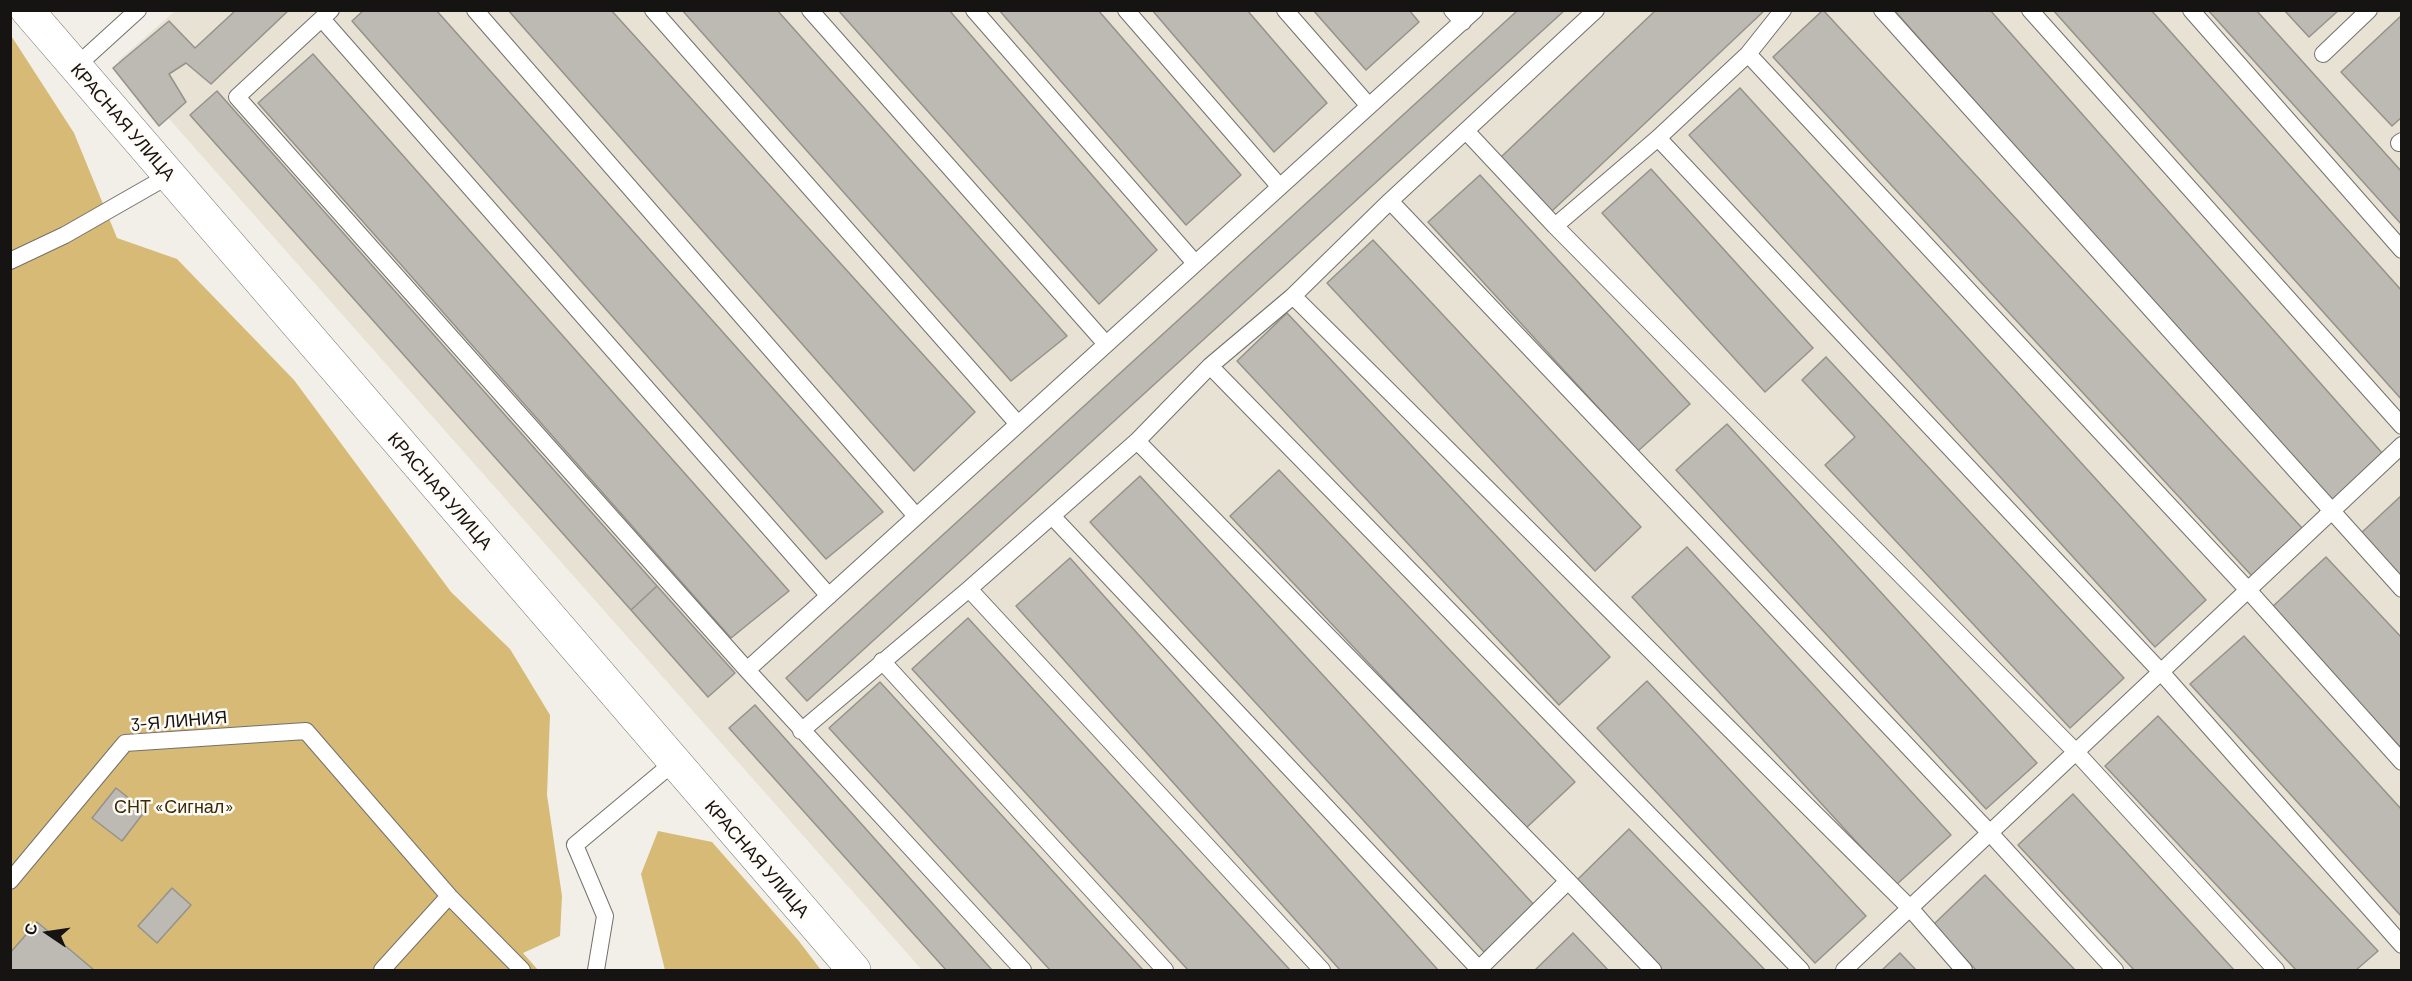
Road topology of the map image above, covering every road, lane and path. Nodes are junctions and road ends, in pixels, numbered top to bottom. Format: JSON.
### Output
{"nodes":[{"id":1,"x":27,"y":10,"type":"edge"},
{"id":2,"x":138,"y":10,"type":"edge"},
{"id":3,"x":475,"y":10,"type":"edge"},
{"id":4,"x":653,"y":10,"type":"edge"},
{"id":5,"x":810,"y":10,"type":"edge"},
{"id":6,"x":974,"y":10,"type":"edge"},
{"id":7,"x":1126,"y":10,"type":"edge"},
{"id":8,"x":1285,"y":10,"type":"edge"},
{"id":9,"x":1596,"y":10,"type":"edge"},
{"id":10,"x":1783,"y":10,"type":"edge"},
{"id":11,"x":1882,"y":10,"type":"edge"},
{"id":12,"x":2030,"y":10,"type":"edge"},
{"id":13,"x":2191,"y":10,"type":"edge"},
{"id":14,"x":2369,"y":10,"type":"edge"},
{"id":15,"x":1463,"y":14,"type":"edge"},
{"id":16,"x":327,"y":15,"type":"edge"},
{"id":17,"x":1748,"y":54,"type":"junction"},
{"id":18,"x":2323,"y":54,"type":"dead end"},
{"id":19,"x":79,"y":63,"type":"junction"},
{"id":20,"x":1369,"y":106,"type":"junction"},
{"id":21,"x":1467,"y":132,"type":"junction"},
{"id":22,"x":1658,"y":138,"type":"junction"},
{"id":23,"x":170,"y":176,"type":"junction"},
{"id":24,"x":1280,"y":187,"type":"junction"},
{"id":25,"x":1390,"y":201,"type":"junction"},
{"id":26,"x":1555,"y":226,"type":"junction"},
{"id":27,"x":2402,"y":250,"type":"edge"},
{"id":28,"x":10,"y":261,"type":"edge"},
{"id":29,"x":1195,"y":263,"type":"junction"},
{"id":30,"x":1293,"y":296,"type":"junction"},
{"id":31,"x":1106,"y":344,"type":"junction"},
{"id":32,"x":1210,"y":366,"type":"junction"},
{"id":33,"x":1018,"y":424,"type":"junction"},
{"id":34,"x":2402,"y":426,"type":"edge"},
{"id":35,"x":1137,"y":441,"type":"junction"},
{"id":36,"x":2402,"y":445,"type":"edge"},
{"id":37,"x":2331,"y":511,"type":"junction"},
{"id":38,"x":916,"y":516,"type":"junction"},
{"id":39,"x":1052,"y":516,"type":"junction"},
{"id":40,"x":969,"y":589,"type":"junction"},
{"id":41,"x":2402,"y":589,"type":"edge"},
{"id":42,"x":2248,"y":590,"type":"junction"},
{"id":43,"x":829,"y":596,"type":"junction"},
{"id":44,"x":882,"y":661,"type":"junction"},
{"id":45,"x":747,"y":670,"type":"junction"},
{"id":46,"x":2161,"y":672,"type":"junction"},
{"id":47,"x":801,"y":731,"type":"junction"},
{"id":48,"x":2076,"y":752,"type":"junction"},
{"id":49,"x":2402,"y":762,"type":"edge"},
{"id":50,"x":673,"y":763,"type":"junction"},
{"id":51,"x":1990,"y":833,"type":"junction"},
{"id":52,"x":10,"y":881,"type":"edge"},
{"id":53,"x":1568,"y":881,"type":"junction"},
{"id":54,"x":449,"y":896,"type":"junction"},
{"id":55,"x":1910,"y":908,"type":"junction"},
{"id":56,"x":2402,"y":945,"type":"edge"},
{"id":57,"x":1478,"y":969,"type":"edge"},
{"id":58,"x":381,"y":970,"type":"edge"},
{"id":59,"x":522,"y":970,"type":"edge"},
{"id":60,"x":596,"y":970,"type":"edge"},
{"id":61,"x":854,"y":970,"type":"edge"},
{"id":62,"x":1023,"y":970,"type":"edge"},
{"id":63,"x":1165,"y":970,"type":"edge"},
{"id":64,"x":1322,"y":970,"type":"edge"},
{"id":65,"x":1653,"y":970,"type":"edge"},
{"id":66,"x":1802,"y":970,"type":"edge"},
{"id":67,"x":1844,"y":970,"type":"edge"},
{"id":68,"x":1964,"y":970,"type":"edge"},
{"id":69,"x":2115,"y":970,"type":"edge"},
{"id":70,"x":2276,"y":970,"type":"edge"}],
"edges":[{"from":1,"to":19,"type":"street","name":"КРАСНАЯ УЛИЦА"},
{"from":2,"to":19,"type":"lane"},
{"from":3,"to":38,"type":"lane"},
{"from":4,"to":33,"type":"lane"},
{"from":5,"to":31,"type":"lane"},
{"from":6,"to":29,"type":"lane"},
{"from":7,"to":24,"type":"lane"},
{"from":8,"to":20,"type":"lane"},
{"from":9,"to":21,"type":"lane"},
{"from":10,"to":17,"type":"lane"},
{"from":11,"to":37,"type":"lane"},
{"from":12,"to":34,"type":"lane"},
{"from":13,"to":27,"type":"lane"},
{"from":14,"to":18,"type":"lane"},
{"from":15,"to":20,"type":"lane"},
{"from":16,"to":43,"type":"lane"},
{"from":16,"to":45,"type":"lane"},
{"from":17,"to":22,"type":"lane"},
{"from":17,"to":42,"type":"lane"},
{"from":19,"to":23,"type":"street","name":"КРАСНАЯ УЛИЦА"},
{"from":20,"to":24,"type":"lane"},
{"from":21,"to":25,"type":"lane"},
{"from":21,"to":26,"type":"lane"},
{"from":22,"to":26,"type":"lane"},
{"from":22,"to":46,"type":"lane"},
{"from":23,"to":28,"type":"lane"},
{"from":23,"to":50,"type":"street","name":"КРАСНАЯ УЛИЦА"},
{"from":24,"to":29,"type":"lane"},
{"from":25,"to":30,"type":"lane"},
{"from":25,"to":51,"type":"lane"},
{"from":26,"to":48,"type":"lane"},
{"from":29,"to":31,"type":"lane"},
{"from":30,"to":32,"type":"lane"},
{"from":30,"to":55,"type":"lane"},
{"from":31,"to":33,"type":"lane"},
{"from":32,"to":35,"type":"lane"},
{"from":32,"to":66,"type":"lane"},
{"from":33,"to":38,"type":"lane"},
{"from":35,"to":39,"type":"lane"},
{"from":35,"to":53,"type":"lane"},
{"from":36,"to":37,"type":"lane"},
{"from":37,"to":41,"type":"lane"},
{"from":37,"to":42,"type":"lane"},
{"from":38,"to":43,"type":"lane"},
{"from":39,"to":40,"type":"lane"},
{"from":39,"to":57,"type":"lane"},
{"from":40,"to":44,"type":"lane"},
{"from":40,"to":64,"type":"lane"},
{"from":42,"to":46,"type":"lane"},
{"from":42,"to":49,"type":"lane"},
{"from":43,"to":45,"type":"lane"},
{"from":44,"to":47,"type":"lane"},
{"from":44,"to":63,"type":"lane"},
{"from":45,"to":47,"type":"lane"},
{"from":46,"to":48,"type":"lane"},
{"from":46,"to":56,"type":"lane"},
{"from":47,"to":62,"type":"lane"},
{"from":48,"to":51,"type":"lane"},
{"from":48,"to":70,"type":"lane"},
{"from":50,"to":60,"type":"lane"},
{"from":50,"to":61,"type":"street","name":"КРАСНАЯ УЛИЦА"},
{"from":51,"to":55,"type":"lane"},
{"from":51,"to":69,"type":"lane"},
{"from":52,"to":54,"type":"lane","name":"3-Я ЛИНИЯ"},
{"from":53,"to":57,"type":"lane"},
{"from":53,"to":65,"type":"lane"},
{"from":54,"to":58,"type":"lane"},
{"from":54,"to":59,"type":"lane"},
{"from":55,"to":67,"type":"lane"},
{"from":55,"to":68,"type":"lane"}]}
